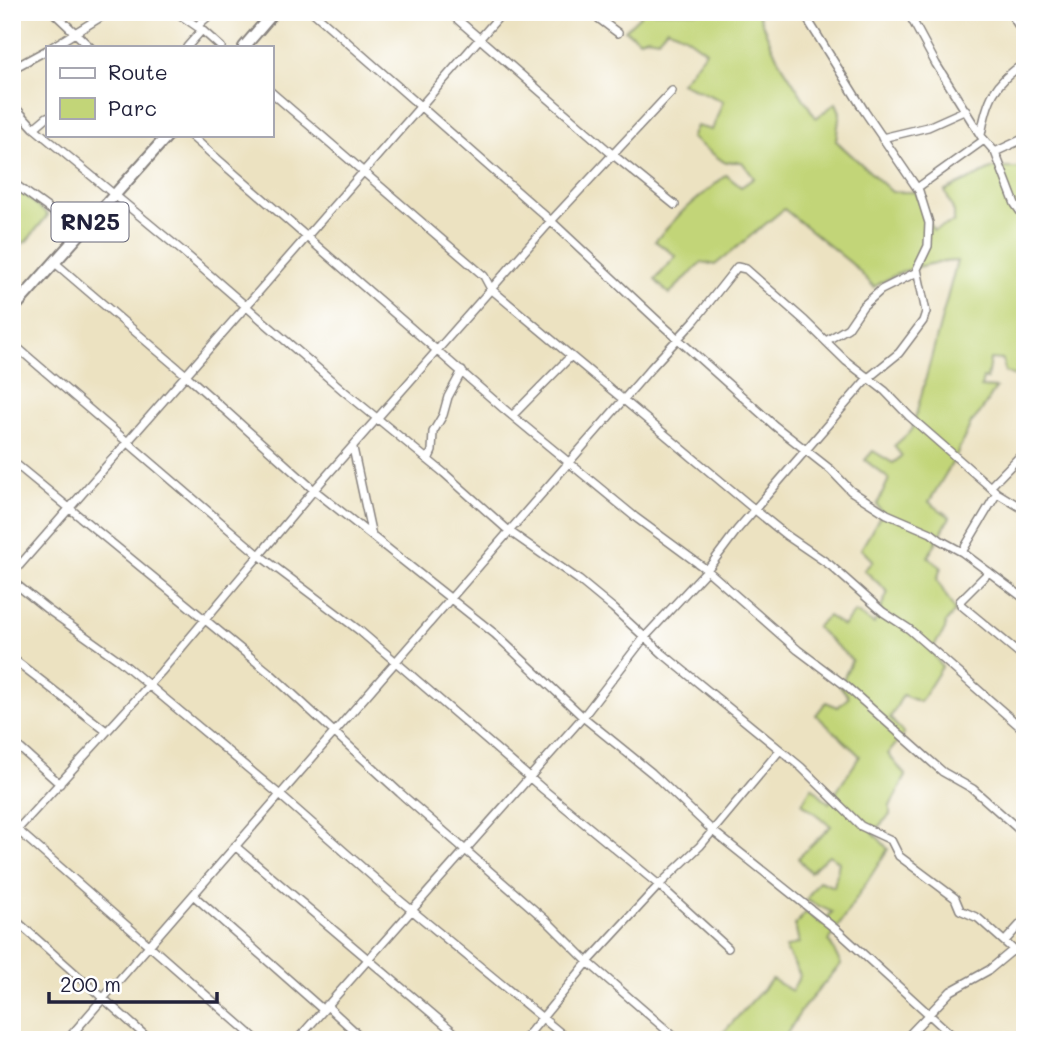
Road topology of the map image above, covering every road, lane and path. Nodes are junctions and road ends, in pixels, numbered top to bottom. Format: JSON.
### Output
{"nodes":[{"id":1,"x":53,"y":12,"type":"edge"},
{"id":2,"x":109,"y":12,"type":"edge"},
{"id":3,"x":176,"y":12,"type":"edge"},
{"id":4,"x":213,"y":12,"type":"edge"},
{"id":5,"x":274,"y":12,"type":"edge"},
{"id":6,"x":313,"y":12,"type":"edge"},
{"id":7,"x":449,"y":12,"type":"edge"},
{"id":8,"x":503,"y":12,"type":"edge"},
{"id":9,"x":590,"y":12,"type":"edge"},
{"id":10,"x":803,"y":12,"type":"edge"},
{"id":11,"x":908,"y":12,"type":"edge"},
{"id":12,"x":1010,"y":12,"type":"edge"},
{"id":13,"x":200,"y":28,"type":"junction"},
{"id":14,"x":75,"y":33,"type":"junction"},
{"id":15,"x":618,"y":33,"type":"dead end"},
{"id":16,"x":1025,"y":36,"type":"edge"},
{"id":17,"x":482,"y":39,"type":"junction"},
{"id":18,"x":54,"y":46,"type":"edge"},
{"id":19,"x":89,"y":46,"type":"edge"},
{"id":20,"x":188,"y":46,"type":"edge"},
{"id":21,"x":219,"y":46,"type":"edge"},
{"id":22,"x":245,"y":46,"type":"edge"},
{"id":23,"x":46,"y":51,"type":"edge"},
{"id":24,"x":1025,"y":63,"type":"edge"},
{"id":25,"x":12,"y":69,"type":"edge"},
{"id":26,"x":672,"y":91,"type":"dead end"},
{"id":27,"x":273,"y":94,"type":"edge"},
{"id":28,"x":12,"y":104,"type":"edge"},
{"id":29,"x":422,"y":107,"type":"junction"},
{"id":30,"x":966,"y":110,"type":"junction"},
{"id":31,"x":46,"y":118,"type":"edge"},
{"id":32,"x":34,"y":128,"type":"junction"},
{"id":33,"x":167,"y":136,"type":"edge"},
{"id":34,"x":191,"y":136,"type":"edge"},
{"id":35,"x":882,"y":138,"type":"junction"},
{"id":36,"x":982,"y":138,"type":"junction"},
{"id":37,"x":1025,"y":138,"type":"edge"},
{"id":38,"x":995,"y":152,"type":"junction"},
{"id":39,"x":612,"y":153,"type":"junction"},
{"id":40,"x":365,"y":172,"type":"junction"},
{"id":41,"x":12,"y":182,"type":"edge"},
{"id":42,"x":917,"y":188,"type":"junction"},
{"id":43,"x":115,"y":195,"type":"junction"},
{"id":44,"x":675,"y":205,"type":"dead end"},
{"id":45,"x":1025,"y":218,"type":"edge"},
{"id":46,"x":551,"y":221,"type":"junction"},
{"id":47,"x":81,"y":232,"type":"junction"},
{"id":48,"x":307,"y":239,"type":"junction"},
{"id":49,"x":54,"y":262,"type":"junction"},
{"id":50,"x":917,"y":272,"type":"junction"},
{"id":51,"x":491,"y":289,"type":"junction"},
{"id":52,"x":246,"y":307,"type":"junction"},
{"id":53,"x":12,"y":310,"type":"edge"},
{"id":54,"x":678,"y":337,"type":"junction"},
{"id":55,"x":826,"y":341,"type":"junction"},
{"id":56,"x":12,"y":343,"type":"edge"},
{"id":57,"x":439,"y":351,"type":"junction"},
{"id":58,"x":571,"y":356,"type":"junction"},
{"id":59,"x":461,"y":371,"type":"junction"},
{"id":60,"x":187,"y":376,"type":"junction"},
{"id":61,"x":867,"y":379,"type":"junction"},
{"id":62,"x":624,"y":399,"type":"junction"},
{"id":63,"x":513,"y":415,"type":"junction"},
{"id":64,"x":378,"y":419,"type":"junction"},
{"id":65,"x":129,"y":443,"type":"junction"},
{"id":66,"x":353,"y":448,"type":"junction"},
{"id":67,"x":805,"y":451,"type":"junction"},
{"id":68,"x":1025,"y":451,"type":"edge"},
{"id":69,"x":428,"y":460,"type":"junction"},
{"id":70,"x":12,"y":461,"type":"edge"},
{"id":71,"x":570,"y":462,"type":"junction"},
{"id":72,"x":314,"y":490,"type":"junction"},
{"id":73,"x":993,"y":490,"type":"junction"},
{"id":74,"x":754,"y":509,"type":"junction"},
{"id":75,"x":69,"y":510,"type":"junction"},
{"id":76,"x":1025,"y":510,"type":"edge"},
{"id":77,"x":509,"y":531,"type":"junction"},
{"id":78,"x":372,"y":536,"type":"junction"},
{"id":79,"x":962,"y":552,"type":"junction"},
{"id":80,"x":259,"y":555,"type":"junction"},
{"id":81,"x":707,"y":569,"type":"junction"},
{"id":82,"x":989,"y":572,"type":"junction"},
{"id":83,"x":12,"y":575,"type":"edge"},
{"id":84,"x":12,"y":581,"type":"edge"},
{"id":85,"x":451,"y":599,"type":"junction"},
{"id":86,"x":1025,"y":599,"type":"edge"},
{"id":87,"x":204,"y":620,"type":"junction"},
{"id":88,"x":644,"y":638,"type":"junction"},
{"id":89,"x":12,"y":658,"type":"edge"},
{"id":90,"x":1025,"y":658,"type":"edge"},
{"id":91,"x":396,"y":662,"type":"junction"},
{"id":92,"x":147,"y":685,"type":"junction"},
{"id":93,"x":583,"y":717,"type":"junction"},
{"id":94,"x":105,"y":730,"type":"junction"},
{"id":95,"x":1025,"y":731,"type":"edge"},
{"id":96,"x":335,"y":733,"type":"junction"},
{"id":97,"x":12,"y":741,"type":"edge"},
{"id":98,"x":779,"y":750,"type":"junction"},
{"id":99,"x":530,"y":777,"type":"junction"},
{"id":100,"x":60,"y":784,"type":"junction"},
{"id":101,"x":280,"y":795,"type":"junction"},
{"id":102,"x":15,"y":828,"type":"edge"},
{"id":103,"x":713,"y":831,"type":"junction"},
{"id":104,"x":1025,"y":835,"type":"edge"},
{"id":105,"x":235,"y":846,"type":"junction"},
{"id":106,"x":466,"y":850,"type":"junction"},
{"id":107,"x":659,"y":885,"type":"junction"},
{"id":108,"x":193,"y":895,"type":"junction"},
{"id":109,"x":412,"y":910,"type":"junction"},
{"id":110,"x":12,"y":917,"type":"edge"},
{"id":111,"x":1025,"y":919,"type":"edge"},
{"id":112,"x":1005,"y":941,"type":"junction"},
{"id":113,"x":149,"y":944,"type":"junction"},
{"id":114,"x":728,"y":948,"type":"dead end"},
{"id":115,"x":1013,"y":950,"type":"junction"},
{"id":116,"x":368,"y":958,"type":"junction"},
{"id":117,"x":1025,"y":960,"type":"edge"},
{"id":118,"x":588,"y":962,"type":"junction"},
{"id":119,"x":102,"y":997,"type":"junction"},
{"id":120,"x":324,"y":1007,"type":"junction"},
{"id":121,"x":928,"y":1015,"type":"junction"},
{"id":122,"x":542,"y":1018,"type":"junction"},
{"id":123,"x":67,"y":1040,"type":"edge"},
{"id":124,"x":150,"y":1040,"type":"edge"},
{"id":125,"x":257,"y":1040,"type":"edge"},
{"id":126,"x":297,"y":1040,"type":"edge"},
{"id":127,"x":364,"y":1040,"type":"edge"},
{"id":128,"x":463,"y":1040,"type":"edge"},
{"id":129,"x":524,"y":1040,"type":"edge"},
{"id":130,"x":569,"y":1040,"type":"edge"},
{"id":131,"x":678,"y":1040,"type":"edge"},
{"id":132,"x":908,"y":1040,"type":"edge"},
{"id":133,"x":957,"y":1040,"type":"edge"}],
"edges":[{"from":1,"to":14,"type":"street"},
{"from":2,"to":14,"type":"street"},
{"from":3,"to":13,"type":"street"},
{"from":4,"to":13,"type":"street"},
{"from":5,"to":22,"type":"main road"},
{"from":6,"to":29,"type":"street"},
{"from":7,"to":17,"type":"street"},
{"from":8,"to":17,"type":"street"},
{"from":9,"to":15,"type":"street"},
{"from":10,"to":35,"type":"street"},
{"from":11,"to":30,"type":"street"},
{"from":12,"to":16,"type":"street"},
{"from":13,"to":20,"type":"street"},
{"from":13,"to":21,"type":"street"},
{"from":14,"to":18,"type":"street"},
{"from":14,"to":19,"type":"street"},
{"from":17,"to":29,"type":"street"},
{"from":17,"to":39,"type":"street"},
{"from":23,"to":25,"type":"street"},
{"from":24,"to":36,"type":"street"},
{"from":26,"to":39,"type":"street"},
{"from":27,"to":40,"type":"street"},
{"from":28,"to":32,"type":"street"},
{"from":29,"to":40,"type":"street"},
{"from":29,"to":46,"type":"street"},
{"from":30,"to":35,"type":"street"},
{"from":30,"to":36,"type":"street"},
{"from":31,"to":32,"type":"street"},
{"from":32,"to":43,"type":"street"},
{"from":33,"to":43,"type":"main road","number":"RN25"},
{"from":34,"to":48,"type":"street"},
{"from":35,"to":42,"type":"street"},
{"from":36,"to":38,"type":"street"},
{"from":36,"to":42,"type":"street"},
{"from":37,"to":38,"type":"street"},
{"from":38,"to":45,"type":"street"},
{"from":39,"to":44,"type":"street"},
{"from":39,"to":46,"type":"street"},
{"from":40,"to":48,"type":"street"},
{"from":40,"to":51,"type":"street"},
{"from":41,"to":47,"type":"street"},
{"from":42,"to":50,"type":"street"},
{"from":43,"to":47,"type":"main road","number":"RN25"},
{"from":43,"to":52,"type":"street"},
{"from":46,"to":51,"type":"street"},
{"from":46,"to":54,"type":"street"},
{"from":47,"to":49,"type":"main road","number":"RN25"},
{"from":48,"to":52,"type":"street"},
{"from":48,"to":57,"type":"street"},
{"from":49,"to":53,"type":"main road","number":"RN25"},
{"from":49,"to":60,"type":"street"},
{"from":50,"to":55,"type":"street"},
{"from":50,"to":61,"type":"street"},
{"from":51,"to":57,"type":"street"},
{"from":51,"to":58,"type":"street"},
{"from":52,"to":60,"type":"street"},
{"from":52,"to":64,"type":"street"},
{"from":54,"to":55,"type":"street"},
{"from":54,"to":62,"type":"street"},
{"from":54,"to":67,"type":"street"},
{"from":55,"to":61,"type":"street"},
{"from":56,"to":65,"type":"street"},
{"from":57,"to":59,"type":"street"},
{"from":57,"to":64,"type":"street"},
{"from":58,"to":62,"type":"street"},
{"from":58,"to":63,"type":"street"},
{"from":59,"to":63,"type":"street"},
{"from":59,"to":69,"type":"street"},
{"from":60,"to":65,"type":"street"},
{"from":60,"to":72,"type":"street"},
{"from":61,"to":67,"type":"street"},
{"from":61,"to":73,"type":"street"},
{"from":62,"to":71,"type":"street"},
{"from":62,"to":74,"type":"street"},
{"from":63,"to":71,"type":"street"},
{"from":64,"to":66,"type":"street"},
{"from":64,"to":69,"type":"street"},
{"from":65,"to":75,"type":"street"},
{"from":65,"to":80,"type":"street"},
{"from":66,"to":72,"type":"street"},
{"from":66,"to":78,"type":"street"},
{"from":67,"to":74,"type":"street"},
{"from":67,"to":79,"type":"street"},
{"from":68,"to":73,"type":"street"},
{"from":69,"to":77,"type":"street"},
{"from":70,"to":75,"type":"street"},
{"from":71,"to":77,"type":"street"},
{"from":71,"to":81,"type":"street"},
{"from":72,"to":78,"type":"street"},
{"from":72,"to":80,"type":"street"},
{"from":73,"to":76,"type":"street"},
{"from":73,"to":79,"type":"street"},
{"from":74,"to":81,"type":"street"},
{"from":74,"to":95,"type":"street"},
{"from":75,"to":83,"type":"street"},
{"from":75,"to":87,"type":"street"},
{"from":77,"to":85,"type":"street"},
{"from":77,"to":88,"type":"street"},
{"from":78,"to":85,"type":"street"},
{"from":79,"to":82,"type":"street"},
{"from":80,"to":87,"type":"street"},
{"from":80,"to":91,"type":"street"},
{"from":81,"to":88,"type":"street"},
{"from":81,"to":104,"type":"street"},
{"from":82,"to":86,"type":"street"},
{"from":82,"to":90,"type":"street"},
{"from":84,"to":92,"type":"street"},
{"from":85,"to":91,"type":"street"},
{"from":85,"to":93,"type":"street"},
{"from":87,"to":92,"type":"street"},
{"from":87,"to":96,"type":"street"},
{"from":88,"to":93,"type":"street"},
{"from":88,"to":98,"type":"street"},
{"from":89,"to":94,"type":"street"},
{"from":91,"to":96,"type":"street"},
{"from":91,"to":99,"type":"street"},
{"from":92,"to":94,"type":"street"},
{"from":92,"to":101,"type":"street"},
{"from":93,"to":99,"type":"street"},
{"from":93,"to":103,"type":"street"},
{"from":94,"to":100,"type":"street"},
{"from":96,"to":101,"type":"street"},
{"from":96,"to":106,"type":"street"},
{"from":97,"to":100,"type":"street"},
{"from":98,"to":103,"type":"street"},
{"from":98,"to":112,"type":"street"},
{"from":99,"to":106,"type":"street"},
{"from":99,"to":107,"type":"street"},
{"from":100,"to":102,"type":"street"},
{"from":101,"to":105,"type":"street"},
{"from":101,"to":109,"type":"street"},
{"from":102,"to":113,"type":"street"},
{"from":103,"to":107,"type":"street"},
{"from":103,"to":121,"type":"street"},
{"from":105,"to":108,"type":"street"},
{"from":105,"to":116,"type":"street"},
{"from":106,"to":109,"type":"street"},
{"from":106,"to":118,"type":"street"},
{"from":107,"to":114,"type":"street"},
{"from":107,"to":118,"type":"street"},
{"from":108,"to":113,"type":"street"},
{"from":108,"to":120,"type":"street"},
{"from":109,"to":116,"type":"street"},
{"from":109,"to":122,"type":"street"},
{"from":110,"to":119,"type":"street"},
{"from":111,"to":112,"type":"street"},
{"from":112,"to":115,"type":"street"},
{"from":113,"to":119,"type":"street"},
{"from":113,"to":125,"type":"street"},
{"from":115,"to":117,"type":"street"},
{"from":115,"to":121,"type":"street"},
{"from":116,"to":120,"type":"street"},
{"from":116,"to":128,"type":"street"},
{"from":118,"to":122,"type":"street"},
{"from":118,"to":131,"type":"street"},
{"from":119,"to":123,"type":"street"},
{"from":119,"to":124,"type":"street"},
{"from":120,"to":126,"type":"street"},
{"from":120,"to":127,"type":"street"},
{"from":121,"to":132,"type":"street"},
{"from":121,"to":133,"type":"street"},
{"from":122,"to":129,"type":"street"},
{"from":122,"to":130,"type":"street"}]}
